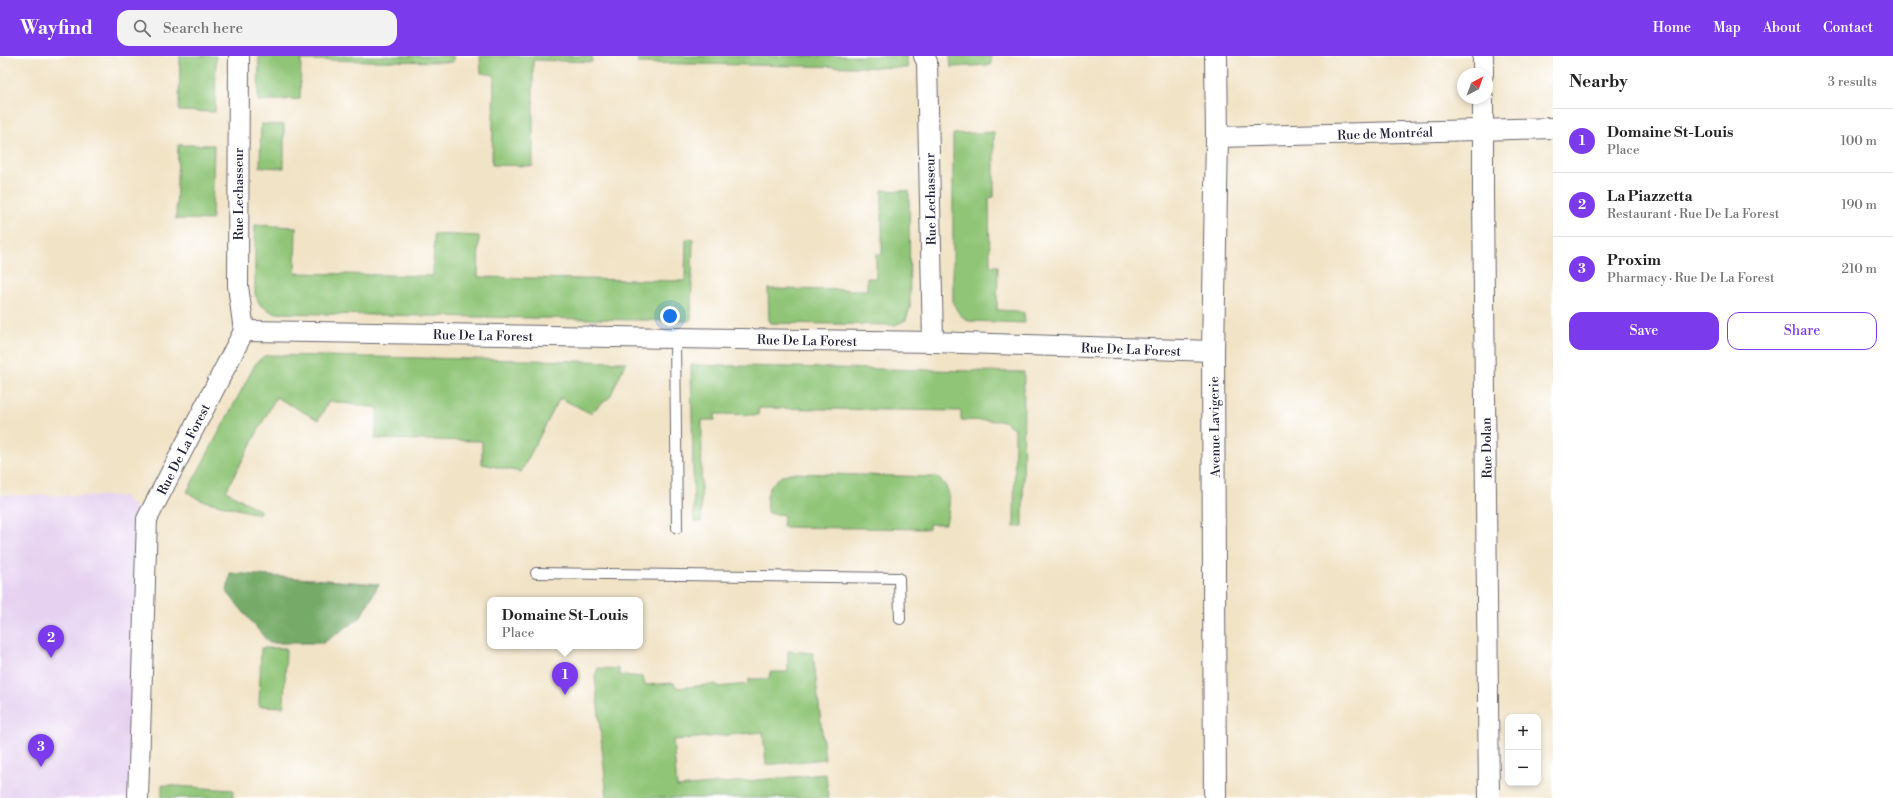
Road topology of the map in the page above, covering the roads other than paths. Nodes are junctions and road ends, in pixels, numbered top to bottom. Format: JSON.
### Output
{"nodes":[{"id":1,"x":239,"y":56,"type":"edge"},
{"id":2,"x":924,"y":56,"type":"edge"},
{"id":3,"x":1216,"y":56,"type":"edge"},
{"id":4,"x":1483,"y":56,"type":"edge"},
{"id":5,"x":1483,"y":68,"type":"edge"},
{"id":6,"x":1483,"y":104,"type":"edge"},
{"id":7,"x":1553,"y":128,"type":"edge"},
{"id":8,"x":1484,"y":130,"type":"junction"},
{"id":9,"x":1217,"y":138,"type":"junction"},
{"id":10,"x":244,"y":331,"type":"junction"},
{"id":11,"x":675,"y":338,"type":"junction"},
{"id":12,"x":933,"y":342,"type":"junction"},
{"id":13,"x":1213,"y":351,"type":"junction"},
{"id":14,"x":677,"y":528,"type":"dead end"},
{"id":15,"x":536,"y":573,"type":"dead end"},
{"id":16,"x":900,"y":618,"type":"dead end"},
{"id":17,"x":138,"y":798,"type":"edge"},
{"id":18,"x":1215,"y":798,"type":"edge"},
{"id":19,"x":1490,"y":798,"type":"edge"}],
"edges":[{"from":1,"to":10,"type":"street","name":"Rue Lechasseur"},
{"from":2,"to":12,"type":"street","name":"Rue Lechasseur"},
{"from":3,"to":9,"type":"street","name":"Avenue Lavigerie"},
{"from":4,"to":5,"type":"street"},
{"from":6,"to":8,"type":"street","name":"Rue Dolan"},
{"from":7,"to":8,"type":"street","name":"Rue de Montréal"},
{"from":8,"to":9,"type":"street","name":"Rue de Montréal"},
{"from":8,"to":19,"type":"street","name":"Rue Dolan"},
{"from":9,"to":13,"type":"street","name":"Avenue Lavigerie"},
{"from":10,"to":11,"type":"street","name":"Rue De La Forest"},
{"from":10,"to":17,"type":"street","name":"Rue De La Forest"},
{"from":11,"to":12,"type":"street","name":"Rue De La Forest"},
{"from":11,"to":14,"type":"lane"},
{"from":12,"to":13,"type":"street","name":"Rue De La Forest"},
{"from":13,"to":18,"type":"street","name":"Avenue Lavigerie"},
{"from":15,"to":16,"type":"lane"}]}
